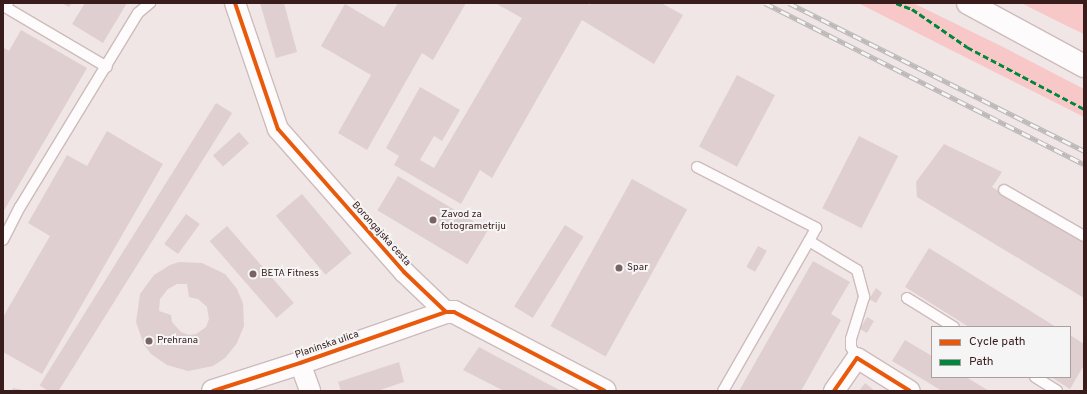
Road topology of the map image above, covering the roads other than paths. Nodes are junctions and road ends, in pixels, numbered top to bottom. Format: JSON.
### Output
{"nodes":[{"id":1,"x":150,"y":3,"type":"edge"},
{"id":2,"x":234,"y":3,"type":"edge"},
{"id":3,"x":968,"y":3,"type":"edge"},
{"id":4,"x":5,"y":6,"type":"edge"},
{"id":5,"x":1084,"y":66,"type":"edge"},
{"id":6,"x":107,"y":67,"type":"junction"},
{"id":7,"x":697,"y":167,"type":"dead end"},
{"id":8,"x":1004,"y":190,"type":"dead end"},
{"id":9,"x":1084,"y":236,"type":"edge"},
{"id":10,"x":3,"y":240,"type":"edge"},
{"id":11,"x":809,"y":241,"type":"junction"},
{"id":12,"x":907,"y":298,"type":"dead end"},
{"id":13,"x":446,"y":312,"type":"junction"},
{"id":14,"x":952,"y":326,"type":"edge"},
{"id":15,"x":857,"y":358,"type":"junction"},
{"id":16,"x":300,"y":363,"type":"junction"},
{"id":17,"x":1036,"y":378,"type":"edge"},
{"id":18,"x":213,"y":391,"type":"edge"},
{"id":19,"x":310,"y":391,"type":"edge"},
{"id":20,"x":606,"y":391,"type":"edge"},
{"id":21,"x":723,"y":391,"type":"edge"},
{"id":22,"x":834,"y":391,"type":"edge"},
{"id":23,"x":910,"y":391,"type":"edge"},
{"id":24,"x":1057,"y":391,"type":"edge"}],
"edges":[{"from":1,"to":6,"type":"lane"},
{"from":2,"to":13,"type":"street","name":"Borongajska cesta"},
{"from":3,"to":5,"type":"street"},
{"from":4,"to":6,"type":"lane"},
{"from":6,"to":10,"type":"lane"},
{"from":7,"to":11,"type":"lane"},
{"from":8,"to":9,"type":"lane"},
{"from":11,"to":15,"type":"lane"},
{"from":11,"to":21,"type":"lane"},
{"from":12,"to":14,"type":"lane"},
{"from":13,"to":16,"type":"street","name":"Planinska ulica"},
{"from":13,"to":20,"type":"street","name":"Borongajska cesta"},
{"from":15,"to":22,"type":"street"},
{"from":15,"to":23,"type":"street"},
{"from":16,"to":18,"type":"street","name":"Planinska ulica"},
{"from":16,"to":19,"type":"street"},
{"from":17,"to":24,"type":"lane"}]}
